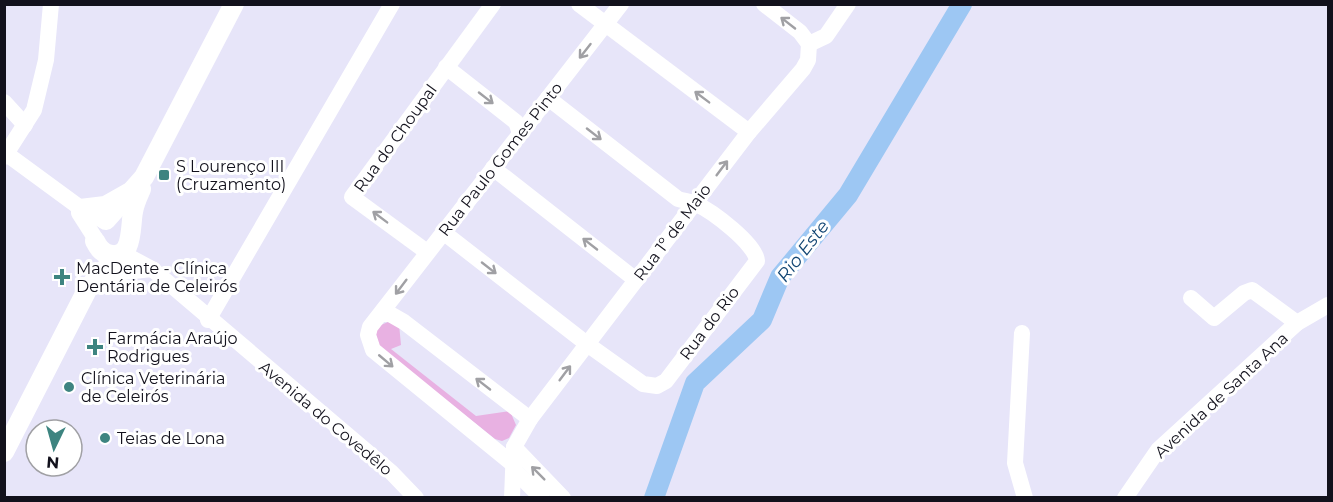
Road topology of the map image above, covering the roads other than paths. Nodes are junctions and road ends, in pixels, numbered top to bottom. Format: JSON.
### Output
{"nodes":[{"id":1,"x":51,"y":4,"type":"edge"},
{"id":2,"x":234,"y":4,"type":"edge"},
{"id":3,"x":392,"y":4,"type":"edge"},
{"id":4,"x":493,"y":4,"type":"edge"},
{"id":5,"x":579,"y":4,"type":"edge"},
{"id":6,"x":621,"y":4,"type":"edge"},
{"id":7,"x":764,"y":4,"type":"edge"},
{"id":8,"x":848,"y":4,"type":"edge"},
{"id":9,"x":606,"y":24,"type":"junction"},
{"id":10,"x":809,"y":44,"type":"junction"},
{"id":11,"x":446,"y":67,"type":"junction"},
{"id":12,"x":548,"y":98,"type":"junction"},
{"id":13,"x":4,"y":102,"type":"edge"},
{"id":14,"x":25,"y":125,"type":"junction"},
{"id":15,"x":749,"y":132,"type":"junction"},
{"id":16,"x":520,"y":133,"type":"junction"},
{"id":17,"x":5,"y":154,"type":"edge"},
{"id":18,"x":493,"y":168,"type":"junction"},
{"id":19,"x":144,"y":177,"type":"junction"},
{"id":20,"x":695,"y":203,"type":"junction"},
{"id":21,"x":79,"y":207,"type":"junction"},
{"id":22,"x":100,"y":230,"type":"junction"},
{"id":23,"x":443,"y":232,"type":"junction"},
{"id":24,"x":125,"y":244,"type":"junction"},
{"id":25,"x":427,"y":252,"type":"junction"},
{"id":26,"x":152,"y":269,"type":"junction"},
{"id":27,"x":636,"y":280,"type":"junction"},
{"id":28,"x":88,"y":288,"type":"junction"},
{"id":29,"x":1191,"y":298,"type":"dead end"},
{"id":30,"x":1329,"y":305,"type":"edge"},
{"id":31,"x":381,"y":314,"type":"junction"},
{"id":32,"x":208,"y":320,"type":"junction"},
{"id":33,"x":1297,"y":323,"type":"junction"},
{"id":34,"x":1022,"y":333,"type":"dead end"},
{"id":35,"x":587,"y":344,"type":"junction"},
{"id":36,"x":530,"y":419,"type":"junction"},
{"id":37,"x":514,"y":447,"type":"junction"},
{"id":38,"x":4,"y":452,"type":"edge"},
{"id":39,"x":514,"y":468,"type":"junction"},
{"id":40,"x":416,"y":498,"type":"edge"},
{"id":41,"x":512,"y":498,"type":"edge"},
{"id":42,"x":542,"y":498,"type":"edge"},
{"id":43,"x":563,"y":498,"type":"edge"},
{"id":44,"x":1025,"y":498,"type":"edge"},
{"id":45,"x":1125,"y":498,"type":"edge"}],
"edges":[{"from":1,"to":14,"type":"street"},
{"from":2,"to":19,"type":"main road"},
{"from":3,"to":32,"type":"street"},
{"from":4,"to":11,"type":"street","name":"Rua do Choupal"},
{"from":5,"to":9,"type":"street"},
{"from":6,"to":9,"type":"street","name":"Rua Paulo Gomes Pinto"},
{"from":10,"to":7,"type":"street","one_way":true},
{"from":8,"to":10,"type":"street"},
{"from":9,"to":12,"type":"street","name":"Rua Paulo Gomes Pinto","one_way":true},
{"from":15,"to":9,"type":"street","one_way":true},
{"from":10,"to":15,"type":"street","name":"Rua 1º de Maio"},
{"from":11,"to":16,"type":"street","one_way":true},
{"from":25,"to":11,"type":"street","name":"Rua do Choupal","one_way":true},
{"from":12,"to":16,"type":"street","name":"Rua Paulo Gomes Pinto"},
{"from":12,"to":20,"type":"street","one_way":true},
{"from":13,"to":14,"type":"street"},
{"from":14,"to":17,"type":"street"},
{"from":20,"to":15,"type":"street","name":"Rua 1º de Maio","one_way":true},
{"from":16,"to":18,"type":"street","name":"Rua Paulo Gomes Pinto"},
{"from":17,"to":21,"type":"street"},
{"from":18,"to":23,"type":"street","name":"Rua Paulo Gomes Pinto"},
{"from":27,"to":18,"type":"street","one_way":true},
{"from":19,"to":21,"type":"street"},
{"from":19,"to":22,"type":"main road"},
{"from":19,"to":24,"type":"main road"},
{"from":20,"to":27,"type":"street","name":"Rua 1º de Maio"},
{"from":20,"to":35,"type":"street","name":"Rua do Rio"},
{"from":21,"to":22,"type":"street"},
{"from":22,"to":24,"type":"main road"},
{"from":22,"to":24,"type":"main road"},
{"from":22,"to":28,"type":"main road"},
{"from":23,"to":25,"type":"street","name":"Rua Paulo Gomes Pinto"},
{"from":23,"to":35,"type":"street","one_way":true},
{"from":24,"to":26,"type":"street","name":"Avenida do Covedêlo"},
{"from":24,"to":28,"type":"main road"},
{"from":25,"to":31,"type":"street","name":"Rua Paulo Gomes Pinto","one_way":true},
{"from":26,"to":28,"type":"street"},
{"from":26,"to":32,"type":"street","name":"Avenida do Covedêlo"},
{"from":27,"to":35,"type":"street","name":"Rua 1º de Maio"},
{"from":28,"to":38,"type":"main road"},
{"from":29,"to":33,"type":"street"},
{"from":30,"to":33,"type":"street","name":"Avenida de Santa Ana"},
{"from":36,"to":31,"type":"street","one_way":true},
{"from":31,"to":39,"type":"street","name":"Rua Paulo Gomes Pinto","one_way":true},
{"from":32,"to":40,"type":"street","name":"Avenida do Covedêlo"},
{"from":33,"to":45,"type":"street","name":"Avenida de Santa Ana"},
{"from":34,"to":44,"type":"street"},
{"from":36,"to":35,"type":"street","name":"Rua 1º de Maio","one_way":true},
{"from":36,"to":37,"type":"street","name":"Rua 1º de Maio"},
{"from":37,"to":39,"type":"street"},
{"from":43,"to":37,"type":"street","one_way":true},
{"from":39,"to":41,"type":"street"},
{"from":39,"to":42,"type":"street"}]}
